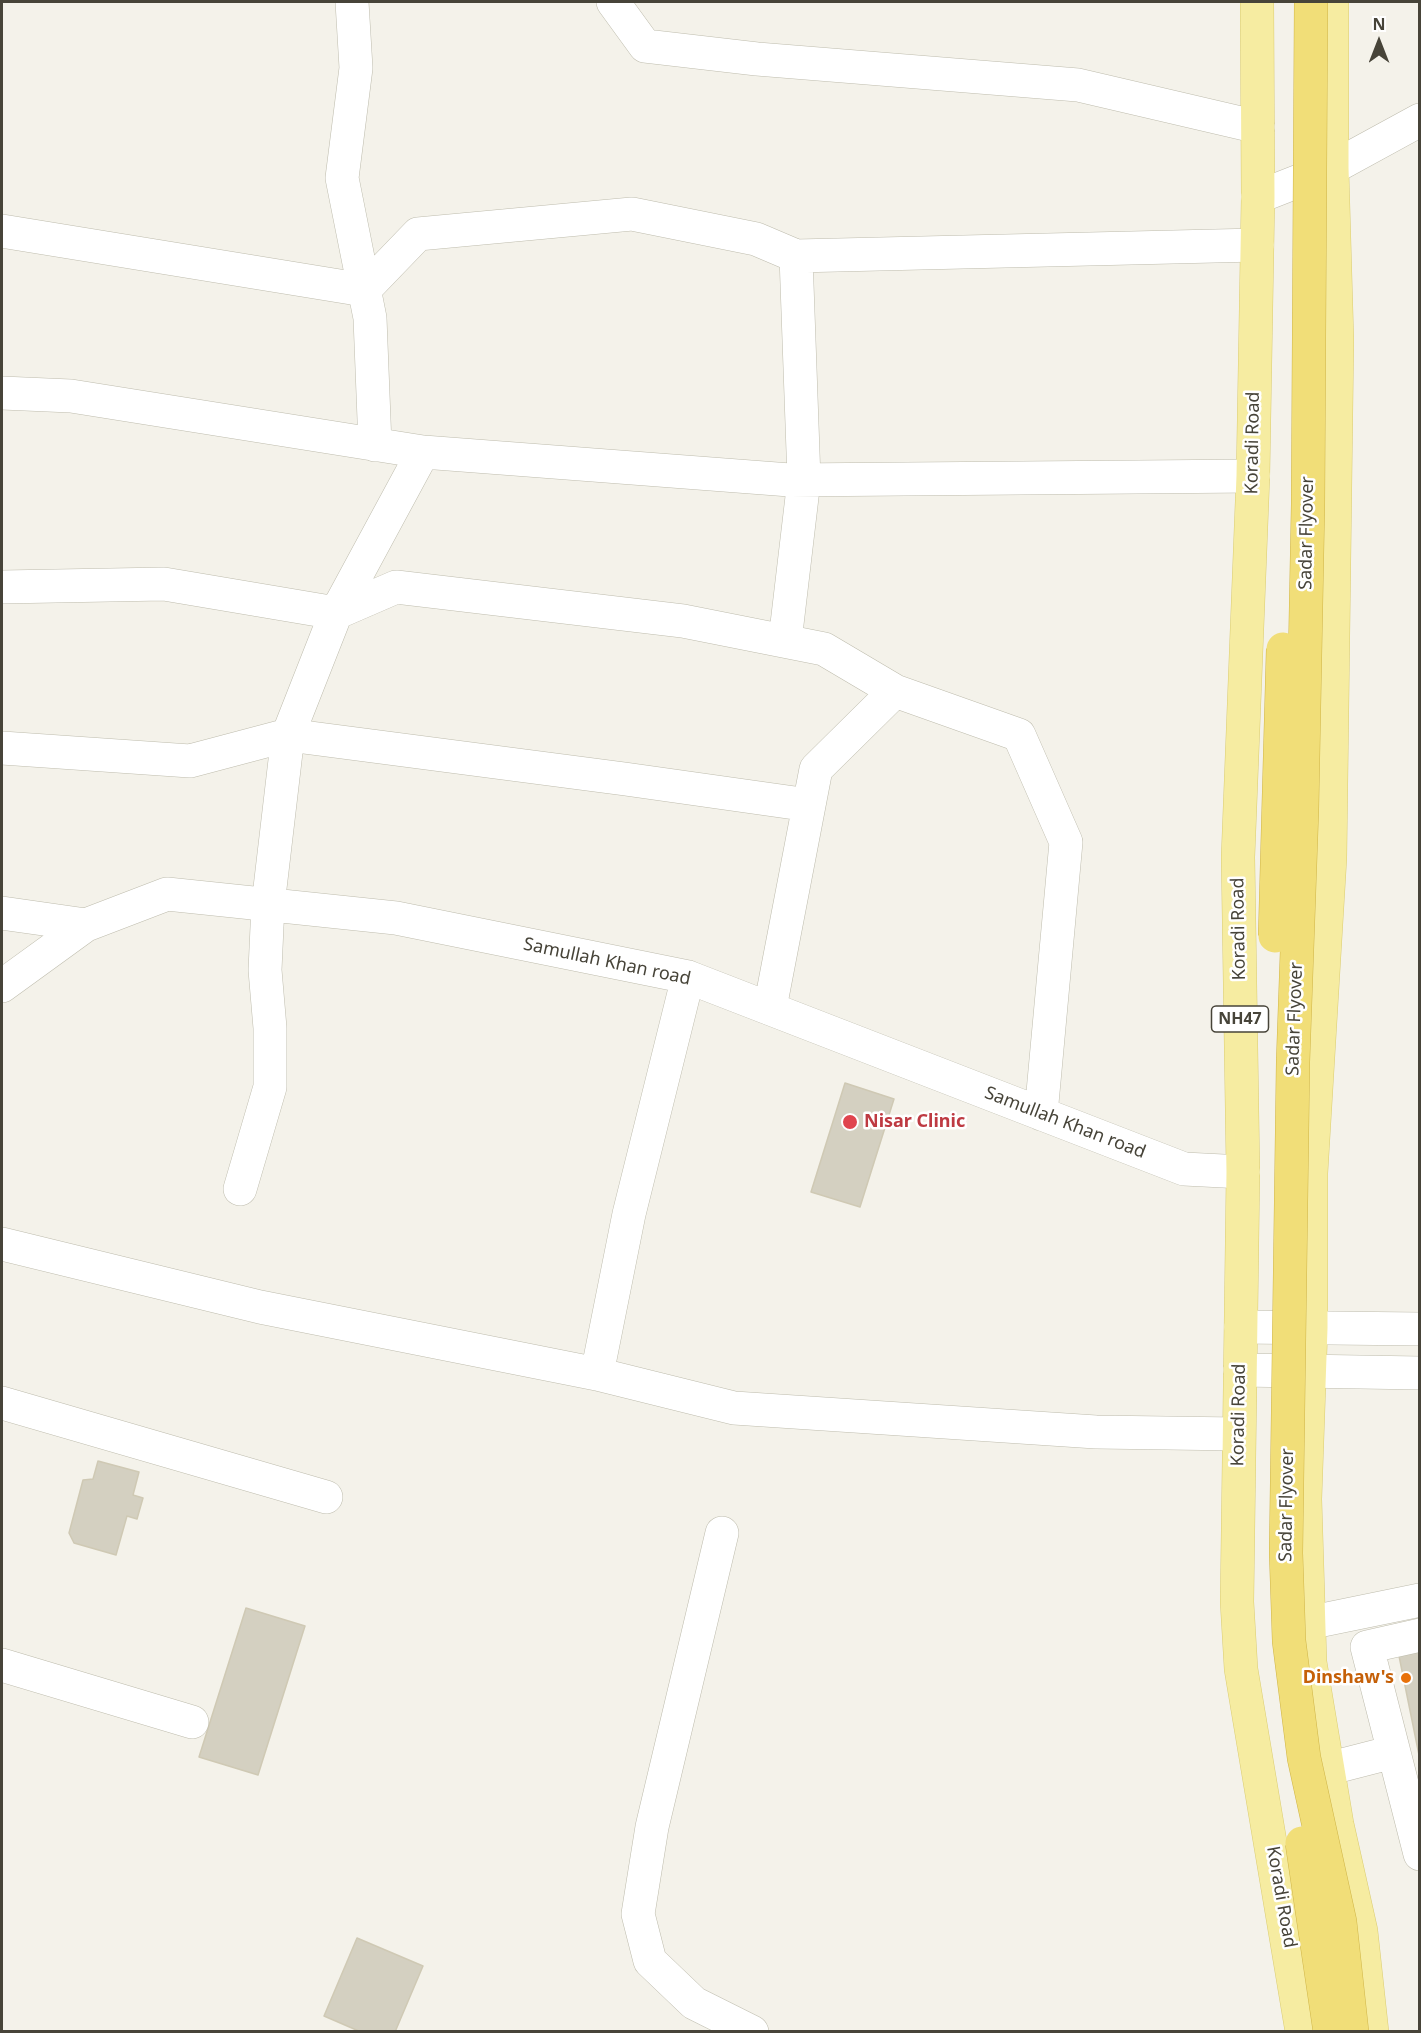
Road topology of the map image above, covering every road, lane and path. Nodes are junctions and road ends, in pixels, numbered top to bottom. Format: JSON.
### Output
{"nodes":[{"id":1,"x":352,"y":2,"type":"edge"},
{"id":2,"x":613,"y":2,"type":"edge"},
{"id":3,"x":1257,"y":2,"type":"edge"},
{"id":4,"x":1288,"y":2,"type":"edge"},
{"id":5,"x":1311,"y":2,"type":"edge"},
{"id":6,"x":1332,"y":2,"type":"edge"},
{"id":7,"x":1419,"y":120,"type":"edge"},
{"id":8,"x":1258,"y":127,"type":"junction"},
{"id":9,"x":1332,"y":168,"type":"junction"},
{"id":10,"x":1258,"y":197,"type":"junction"},
{"id":11,"x":2,"y":231,"type":"edge"},
{"id":12,"x":1257,"y":245,"type":"junction"},
{"id":13,"x":796,"y":256,"type":"junction"},
{"id":14,"x":364,"y":290,"type":"junction"},
{"id":15,"x":2,"y":393,"type":"edge"},
{"id":16,"x":375,"y":445,"type":"junction"},
{"id":17,"x":423,"y":452,"type":"junction"},
{"id":18,"x":1253,"y":476,"type":"junction"},
{"id":19,"x":804,"y":480,"type":"junction"},
{"id":20,"x":2,"y":587,"type":"edge"},
{"id":21,"x":336,"y":613,"type":"junction"},
{"id":22,"x":785,"y":641,"type":"junction"},
{"id":23,"x":894,"y":691,"type":"junction"},
{"id":24,"x":288,"y":735,"type":"junction"},
{"id":25,"x":2,"y":748,"type":"edge"},
{"id":26,"x":809,"y":806,"type":"junction"},
{"id":27,"x":268,"y":905,"type":"junction"},
{"id":28,"x":2,"y":913,"type":"edge"},
{"id":29,"x":86,"y":926,"type":"junction"},
{"id":30,"x":688,"y":977,"type":"junction"},
{"id":31,"x":2,"y":986,"type":"edge"},
{"id":32,"x":770,"y":1008,"type":"junction"},
{"id":33,"x":1041,"y":1114,"type":"junction"},
{"id":34,"x":1243,"y":1172,"type":"junction"},
{"id":35,"x":240,"y":1189,"type":"dead end"},
{"id":36,"x":2,"y":1244,"type":"edge"},
{"id":37,"x":1241,"y":1327,"type":"junction"},
{"id":38,"x":1311,"y":1328,"type":"junction"},
{"id":39,"x":1419,"y":1329,"type":"edge"},
{"id":40,"x":1240,"y":1370,"type":"junction"},
{"id":41,"x":1310,"y":1373,"type":"junction"},
{"id":42,"x":1419,"y":1373,"type":"edge"},
{"id":43,"x":597,"y":1374,"type":"junction"},
{"id":44,"x":2,"y":1403,"type":"edge"},
{"id":45,"x":1238,"y":1434,"type":"junction"},
{"id":46,"x":326,"y":1497,"type":"dead end"},
{"id":47,"x":722,"y":1533,"type":"dead end"},
{"id":48,"x":1419,"y":1600,"type":"edge"},
{"id":49,"x":1308,"y":1623,"type":"junction"},
{"id":50,"x":1419,"y":1635,"type":"edge"},
{"id":51,"x":2,"y":1665,"type":"edge"},
{"id":52,"x":192,"y":1722,"type":"dead end"},
{"id":53,"x":1394,"y":1752,"type":"junction"},
{"id":54,"x":1327,"y":1770,"type":"junction"},
{"id":55,"x":1419,"y":1854,"type":"edge"},
{"id":56,"x":752,"y":2031,"type":"edge"},
{"id":57,"x":1302,"y":2031,"type":"edge"},
{"id":58,"x":1330,"y":2031,"type":"edge"},
{"id":59,"x":1369,"y":2031,"type":"edge"}],
"edges":[{"from":1,"to":14,"type":"street"},
{"from":2,"to":8,"type":"street"},
{"from":3,"to":8,"type":"main road","name":"Koradi Road","number":"NH47"},
{"from":4,"to":58,"type":"highway","name":"Sadar Flyover","bridge":true},
{"from":5,"to":59,"type":"highway","name":"Sadar Flyover","bridge":true},
{"from":6,"to":9,"type":"main road"},
{"from":7,"to":9,"type":"street"},
{"from":8,"to":10,"type":"main road","name":"Koradi Road","number":"NH47"},
{"from":9,"to":10,"type":"street"},
{"from":9,"to":38,"type":"main road"},
{"from":10,"to":12,"type":"main road","name":"Koradi Road","number":"NH47"},
{"from":11,"to":14,"type":"street"},
{"from":12,"to":13,"type":"street"},
{"from":12,"to":18,"type":"main road","name":"Koradi Road","number":"NH47"},
{"from":13,"to":14,"type":"street"},
{"from":13,"to":19,"type":"street"},
{"from":14,"to":16,"type":"street"},
{"from":15,"to":16,"type":"street"},
{"from":16,"to":17,"type":"street"},
{"from":17,"to":19,"type":"street"},
{"from":17,"to":21,"type":"street"},
{"from":18,"to":19,"type":"street"},
{"from":18,"to":34,"type":"main road","name":"Koradi Road","number":"NH47"},
{"from":19,"to":22,"type":"street"},
{"from":20,"to":21,"type":"street"},
{"from":21,"to":22,"type":"street"},
{"from":21,"to":24,"type":"street"},
{"from":22,"to":23,"type":"street"},
{"from":23,"to":26,"type":"street"},
{"from":23,"to":33,"type":"street"},
{"from":24,"to":25,"type":"street"},
{"from":24,"to":26,"type":"street"},
{"from":24,"to":27,"type":"street"},
{"from":26,"to":32,"type":"street"},
{"from":27,"to":29,"type":"street","name":"Samullah Khan road"},
{"from":27,"to":30,"type":"street","name":"Samullah Khan road"},
{"from":27,"to":35,"type":"street"},
{"from":28,"to":29,"type":"street"},
{"from":29,"to":31,"type":"street","name":"Samullah Khan road"},
{"from":30,"to":32,"type":"street","name":"Samullah Khan road"},
{"from":30,"to":43,"type":"street"},
{"from":32,"to":33,"type":"street","name":"Samullah Khan road"},
{"from":33,"to":34,"type":"street","name":"Samullah Khan road"},
{"from":34,"to":37,"type":"main road","name":"Koradi Road","number":"NH47"},
{"from":36,"to":43,"type":"street"},
{"from":37,"to":38,"type":"street"},
{"from":37,"to":40,"type":"main road","name":"Koradi Road","number":"NH47"},
{"from":38,"to":39,"type":"street"},
{"from":38,"to":41,"type":"main road"},
{"from":40,"to":41,"type":"street"},
{"from":40,"to":45,"type":"main road","name":"Koradi Road","number":"NH47"},
{"from":41,"to":42,"type":"street"},
{"from":41,"to":49,"type":"main road"},
{"from":43,"to":45,"type":"street"},
{"from":44,"to":46,"type":"street"},
{"from":45,"to":57,"type":"main road","name":"Koradi Road","number":"NH47"},
{"from":47,"to":56,"type":"street"},
{"from":48,"to":49,"type":"street"},
{"from":49,"to":54,"type":"main road"},
{"from":50,"to":53,"type":"street"},
{"from":51,"to":52,"type":"street"},
{"from":53,"to":54,"type":"street"},
{"from":53,"to":55,"type":"street"},
{"from":54,"to":59,"type":"main road"}]}
